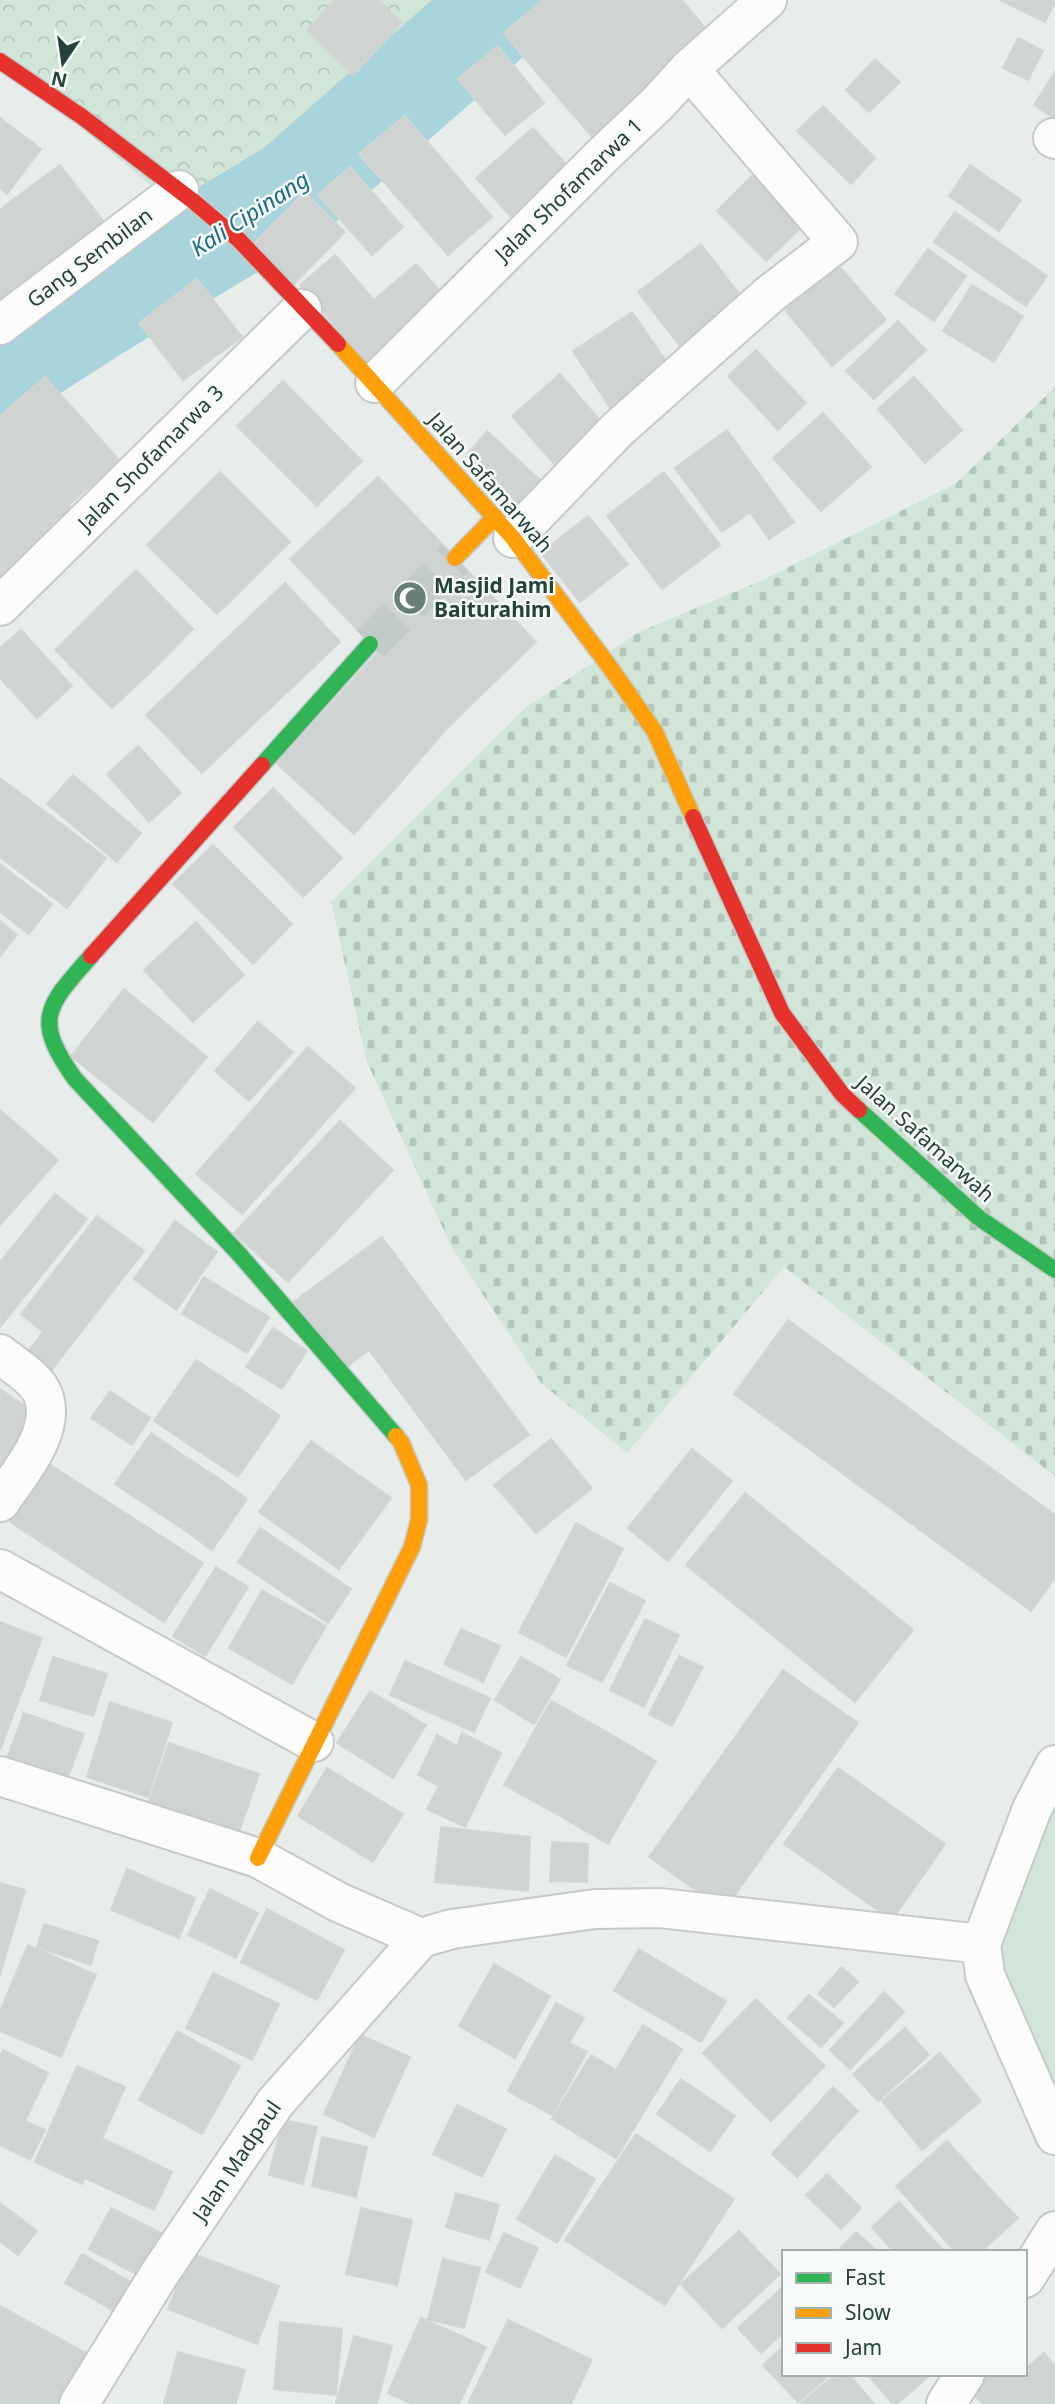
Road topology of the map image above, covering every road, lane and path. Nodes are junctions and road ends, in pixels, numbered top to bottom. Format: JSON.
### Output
{"nodes":[{"id":1,"x":767,"y":0,"type":"edge"},
{"id":2,"x":0,"y":61,"type":"edge"},
{"id":3,"x":690,"y":69,"type":"junction"},
{"id":4,"x":186,"y":195,"type":"junction"},
{"id":5,"x":302,"y":309,"type":"junction"},
{"id":6,"x":0,"y":326,"type":"edge"},
{"id":7,"x":375,"y":383,"type":"junction"},
{"id":8,"x":504,"y":528,"type":"junction"},
{"id":9,"x":455,"y":558,"type":"tunnel mouth"},
{"id":10,"x":0,"y":606,"type":"edge"},
{"id":11,"x":370,"y":644,"type":"tunnel mouth"},
{"id":12,"x":1055,"y":1270,"type":"edge"},
{"id":13,"x":0,"y":1354,"type":"edge"},
{"id":14,"x":0,"y":1502,"type":"edge"},
{"id":15,"x":0,"y":1569,"type":"edge"},
{"id":16,"x":314,"y":1742,"type":"junction"},
{"id":17,"x":1055,"y":1765,"type":"edge"},
{"id":18,"x":0,"y":1776,"type":"edge"},
{"id":19,"x":258,"y":1858,"type":"junction"},
{"id":20,"x":421,"y":1938,"type":"junction"},
{"id":21,"x":981,"y":1944,"type":"junction"},
{"id":22,"x":1055,"y":2135,"type":"edge"},
{"id":23,"x":1055,"y":2231,"type":"edge"},
{"id":24,"x":1027,"y":2275,"type":"edge"},
{"id":25,"x":964,"y":2376,"type":"edge"},
{"id":26,"x":79,"y":2404,"type":"edge"},
{"id":27,"x":946,"y":2404,"type":"edge"}],
"edges":[{"from":1,"to":3,"type":"street","name":"Jalan Shofamarwa 1"},
{"from":2,"to":4,"type":"street","name":"Jalan Safamarwah"},
{"from":3,"to":7,"type":"street","name":"Jalan Shofamarwa 1"},
{"from":3,"to":8,"type":"street"},
{"from":4,"to":5,"type":"street","name":"Jalan Safamarwah"},
{"from":4,"to":6,"type":"street","name":"Gang Sembilan"},
{"from":5,"to":7,"type":"street","name":"Jalan Safamarwah"},
{"from":5,"to":10,"type":"street","name":"Jalan Shofamarwa 3"},
{"from":7,"to":8,"type":"street","name":"Jalan Safamarwah"},
{"from":8,"to":9,"type":"street"},
{"from":8,"to":12,"type":"street","name":"Jalan Safamarwah"},
{"from":11,"to":16,"type":"street"},
{"from":13,"to":14,"type":"street"},
{"from":15,"to":16,"type":"street"},
{"from":16,"to":19,"type":"street"},
{"from":17,"to":21,"type":"street"},
{"from":18,"to":19,"type":"street"},
{"from":19,"to":20,"type":"street"},
{"from":20,"to":21,"type":"street"},
{"from":20,"to":26,"type":"street","name":"Jalan Madpaul"},
{"from":21,"to":22,"type":"street"},
{"from":23,"to":24,"type":"street"},
{"from":25,"to":27,"type":"street"}]}
